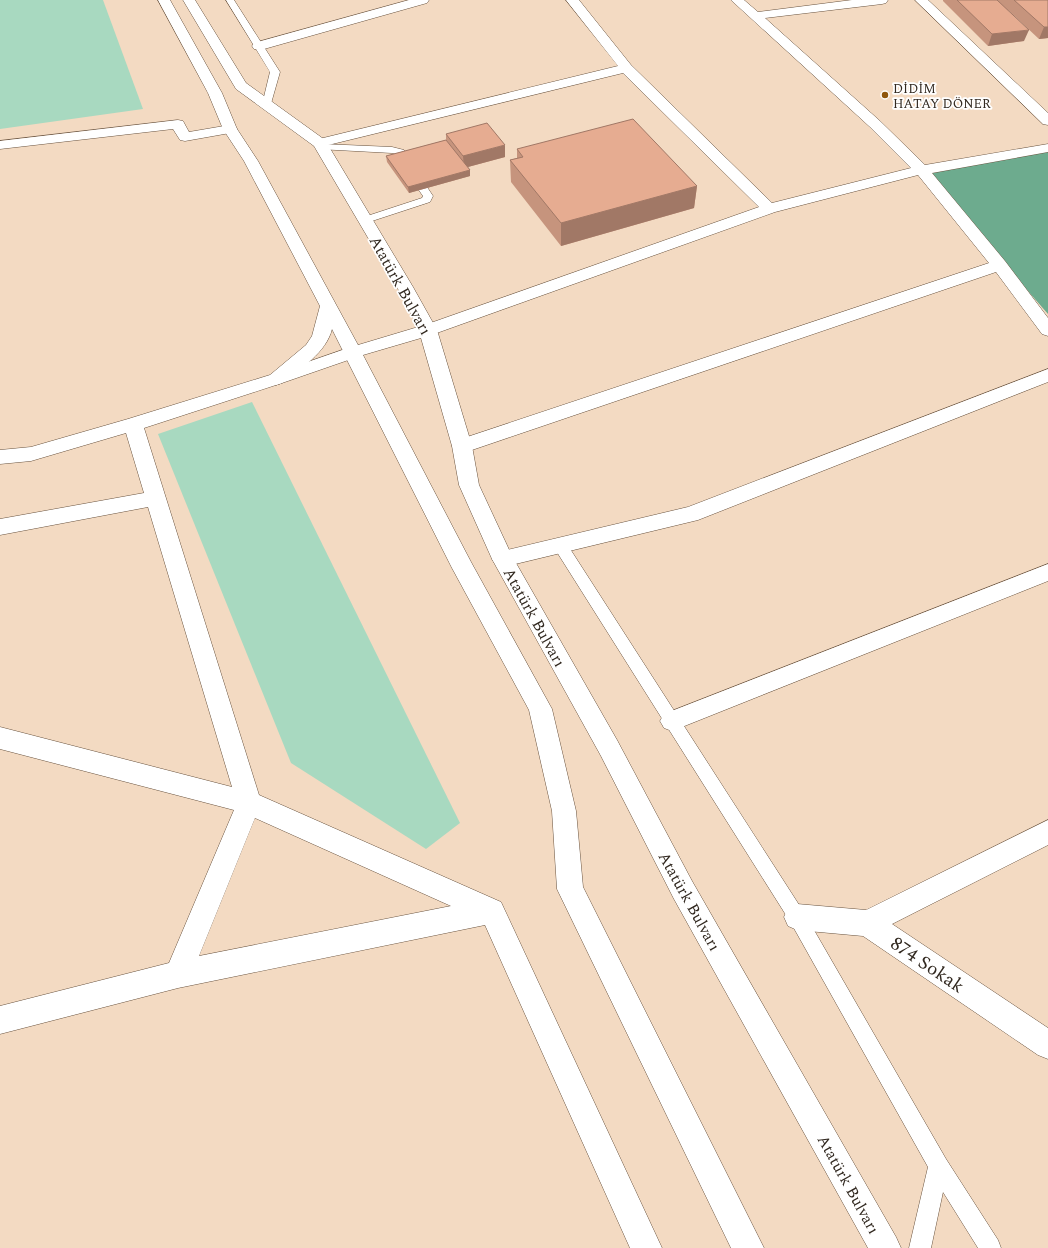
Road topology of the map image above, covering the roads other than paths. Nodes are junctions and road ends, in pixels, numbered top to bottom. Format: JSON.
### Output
{"nodes":[{"id":1,"x":164,"y":0,"type":"edge"},
{"id":2,"x":189,"y":0,"type":"edge"},
{"id":3,"x":230,"y":0,"type":"edge"},
{"id":4,"x":423,"y":0,"type":"edge"},
{"id":5,"x":572,"y":0,"type":"edge"},
{"id":6,"x":737,"y":0,"type":"edge"},
{"id":7,"x":882,"y":0,"type":"edge"},
{"id":8,"x":921,"y":0,"type":"edge"},
{"id":9,"x":754,"y":16,"type":"junction"},
{"id":10,"x":259,"y":46,"type":"junction"},
{"id":11,"x":626,"y":68,"type":"junction"},
{"id":12,"x":267,"y":105,"type":"junction"},
{"id":13,"x":1048,"y":121,"type":"edge"},
{"id":14,"x":230,"y":129,"type":"junction"},
{"id":15,"x":0,"y":145,"type":"edge"},
{"id":16,"x":321,"y":145,"type":"junction"},
{"id":17,"x":1048,"y":148,"type":"edge"},
{"id":18,"x":404,"y":158,"type":"edge"},
{"id":19,"x":922,"y":170,"type":"junction"},
{"id":20,"x":424,"y":189,"type":"edge"},
{"id":21,"x":769,"y":209,"type":"junction"},
{"id":22,"x":365,"y":220,"type":"junction"},
{"id":23,"x":999,"y":265,"type":"junction"},
{"id":24,"x":329,"y":306,"type":"junction"},
{"id":25,"x":428,"y":330,"type":"junction"},
{"id":26,"x":1048,"y":330,"type":"edge"},
{"id":27,"x":351,"y":353,"type":"junction"},
{"id":28,"x":1048,"y":375,"type":"edge"},
{"id":29,"x":276,"y":380,"type":"junction"},
{"id":30,"x":133,"y":424,"type":"junction"},
{"id":31,"x":462,"y":446,"type":"junction"},
{"id":32,"x":0,"y":457,"type":"edge"},
{"id":33,"x":156,"y":498,"type":"junction"},
{"id":34,"x":0,"y":527,"type":"edge"},
{"id":35,"x":560,"y":545,"type":"junction"},
{"id":36,"x":503,"y":559,"type":"junction"},
{"id":37,"x":1048,"y":572,"type":"edge"},
{"id":38,"x":672,"y":721,"type":"junction"},
{"id":39,"x":0,"y":738,"type":"edge"},
{"id":40,"x":249,"y":803,"type":"junction"},
{"id":41,"x":1048,"y":832,"type":"edge"},
{"id":42,"x":492,"y":911,"type":"junction"},
{"id":43,"x":797,"y":917,"type":"junction"},
{"id":44,"x":867,"y":923,"type":"junction"},
{"id":45,"x":178,"y":974,"type":"junction"},
{"id":46,"x":0,"y":1020,"type":"edge"},
{"id":47,"x":1048,"y":1045,"type":"edge"},
{"id":48,"x":939,"y":1166,"type":"junction"},
{"id":49,"x":646,"y":1248,"type":"edge"},
{"id":50,"x":748,"y":1248,"type":"edge"},
{"id":51,"x":885,"y":1248,"type":"edge"},
{"id":52,"x":920,"y":1248,"type":"edge"},
{"id":53,"x":990,"y":1248,"type":"edge"}],
"edges":[{"from":1,"to":14,"type":"street"},
{"from":2,"to":12,"type":"street","name":"Atatürk Bulvarı"},
{"from":3,"to":10,"type":"lane"},
{"from":4,"to":10,"type":"street"},
{"from":5,"to":11,"type":"street"},
{"from":6,"to":9,"type":"street"},
{"from":7,"to":9,"type":"street"},
{"from":8,"to":13,"type":"street"},
{"from":9,"to":19,"type":"street"},
{"from":10,"to":12,"type":"lane"},
{"from":11,"to":16,"type":"street"},
{"from":11,"to":21,"type":"street"},
{"from":12,"to":16,"type":"street","name":"Atatürk Bulvarı"},
{"from":14,"to":15,"type":"street"},
{"from":14,"to":24,"type":"street"},
{"from":16,"to":18,"type":"lane"},
{"from":16,"to":22,"type":"street","name":"Atatürk Bulvarı"},
{"from":17,"to":19,"type":"street"},
{"from":19,"to":21,"type":"street"},
{"from":19,"to":23,"type":"street"},
{"from":20,"to":22,"type":"lane"},
{"from":21,"to":25,"type":"street"},
{"from":22,"to":25,"type":"street","name":"Atatürk Bulvarı"},
{"from":23,"to":26,"type":"street"},
{"from":23,"to":31,"type":"street"},
{"from":24,"to":27,"type":"street"},
{"from":24,"to":29,"type":"street"},
{"from":25,"to":27,"type":"street"},
{"from":25,"to":31,"type":"street","name":"Atatürk Bulvarı"},
{"from":27,"to":29,"type":"street"},
{"from":27,"to":50,"type":"street"},
{"from":28,"to":35,"type":"street"},
{"from":29,"to":30,"type":"street"},
{"from":30,"to":32,"type":"street"},
{"from":30,"to":33,"type":"street"},
{"from":31,"to":36,"type":"street","name":"Atatürk Bulvarı"},
{"from":33,"to":34,"type":"street"},
{"from":33,"to":40,"type":"street"},
{"from":35,"to":36,"type":"street"},
{"from":35,"to":38,"type":"lane"},
{"from":36,"to":51,"type":"street","name":"Atatürk Bulvarı"},
{"from":37,"to":38,"type":"street"},
{"from":38,"to":43,"type":"lane"},
{"from":39,"to":40,"type":"street"},
{"from":40,"to":42,"type":"street"},
{"from":40,"to":45,"type":"street"},
{"from":41,"to":44,"type":"street"},
{"from":42,"to":45,"type":"street"},
{"from":42,"to":49,"type":"street"},
{"from":43,"to":44,"type":"street","name":"874 Sokak"},
{"from":43,"to":48,"type":"lane"},
{"from":44,"to":47,"type":"street","name":"874 Sokak"},
{"from":45,"to":46,"type":"street"},
{"from":48,"to":52,"type":"lane"},
{"from":48,"to":53,"type":"lane"}]}
